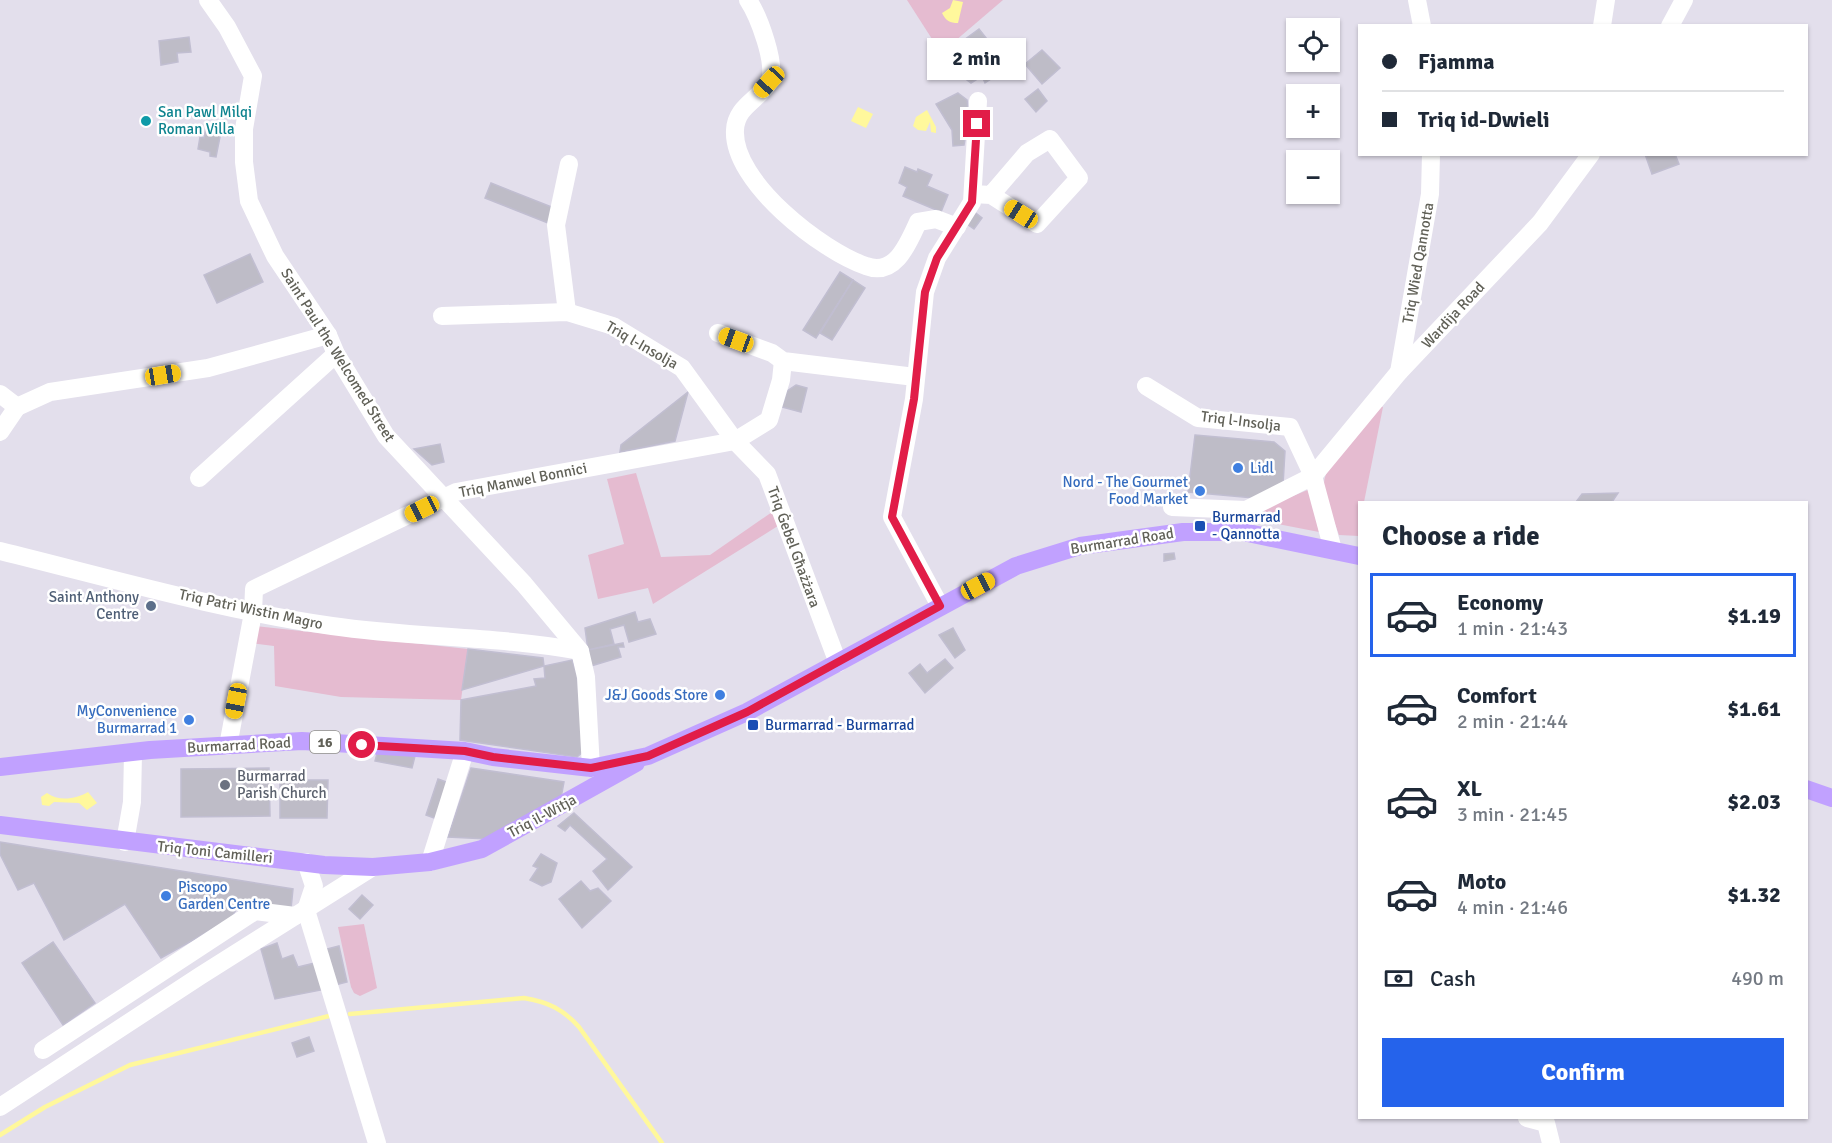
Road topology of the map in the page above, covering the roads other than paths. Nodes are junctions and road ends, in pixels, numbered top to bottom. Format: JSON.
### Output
{"nodes":[{"id":1,"x":748,"y":0,"type":"edge"},
{"id":2,"x":1417,"y":0,"type":"edge"},
{"id":3,"x":1606,"y":0,"type":"edge"},
{"id":4,"x":1684,"y":0,"type":"edge"},
{"id":5,"x":211,"y":2,"type":"edge"},
{"id":6,"x":1422,"y":24,"type":"edge"},
{"id":7,"x":1602,"y":24,"type":"edge"},
{"id":8,"x":1671,"y":24,"type":"edge"},
{"id":9,"x":978,"y":101,"type":"dead end"},
{"id":10,"x":1431,"y":156,"type":"edge"},
{"id":11,"x":1590,"y":156,"type":"edge"},
{"id":12,"x":569,"y":164,"type":"dead end"},
{"id":13,"x":982,"y":194,"type":"junction"},
{"id":14,"x":957,"y":227,"type":"junction"},
{"id":15,"x":567,"y":312,"type":"junction"},
{"id":16,"x":442,"y":316,"type":"dead end"},
{"id":17,"x":718,"y":333,"type":"dead end"},
{"id":18,"x":328,"y":335,"type":"junction"},
{"id":19,"x":336,"y":354,"type":"junction"},
{"id":20,"x":783,"y":361,"type":"junction"},
{"id":21,"x":1399,"y":372,"type":"junction"},
{"id":22,"x":915,"y":377,"type":"junction"},
{"id":23,"x":1146,"y":386,"type":"dead end"},
{"id":24,"x":0,"y":394,"type":"edge"},
{"id":25,"x":17,"y":407,"type":"junction"},
{"id":26,"x":0,"y":432,"type":"edge"},
{"id":27,"x":735,"y":441,"type":"junction"},
{"id":28,"x":1313,"y":476,"type":"junction"},
{"id":29,"x":199,"y":478,"type":"dead end"},
{"id":30,"x":444,"y":499,"type":"junction"},
{"id":31,"x":1172,"y":507,"type":"dead end"},
{"id":32,"x":1246,"y":510,"type":"junction"},
{"id":33,"x":1243,"y":532,"type":"junction"},
{"id":34,"x":1333,"y":550,"type":"junction"},
{"id":35,"x":0,"y":551,"type":"edge"},
{"id":36,"x":1358,"y":556,"type":"edge"},
{"id":37,"x":940,"y":606,"type":"junction"},
{"id":38,"x":253,"y":613,"type":"junction"},
{"id":39,"x":553,"y":617,"type":"junction"},
{"id":40,"x":542,"y":644,"type":"junction"},
{"id":41,"x":580,"y":651,"type":"junction"},
{"id":42,"x":838,"y":663,"type":"junction"},
{"id":43,"x":228,"y":746,"type":"junction"},
{"id":44,"x":465,"y":751,"type":"junction"},
{"id":45,"x":133,"y":753,"type":"junction"},
{"id":46,"x":648,"y":756,"type":"junction"},
{"id":47,"x":0,"y":766,"type":"edge"},
{"id":48,"x":591,"y":768,"type":"junction"},
{"id":49,"x":1808,"y":790,"type":"edge"},
{"id":50,"x":1832,"y":798,"type":"edge"},
{"id":51,"x":0,"y":825,"type":"edge"},
{"id":52,"x":125,"y":842,"type":"junction"},
{"id":53,"x":306,"y":862,"type":"junction"},
{"id":54,"x":430,"y":862,"type":"junction"},
{"id":55,"x":373,"y":867,"type":"junction"},
{"id":56,"x":301,"y":913,"type":"junction"},
{"id":57,"x":43,"y":1050,"type":"dead end"},
{"id":58,"x":0,"y":1107,"type":"edge"},
{"id":59,"x":1531,"y":1119,"type":"edge"},
{"id":60,"x":377,"y":1143,"type":"edge"},
{"id":61,"x":1551,"y":1143,"type":"edge"}],
"edges":[{"from":1,"to":14,"type":"street"},
{"from":2,"to":6,"type":"street"},
{"from":3,"to":7,"type":"street"},
{"from":4,"to":8,"type":"street"},
{"from":5,"to":18,"type":"street","name":"Saint Paul the Welcomed Street"},
{"from":9,"to":13,"type":"street"},
{"from":10,"to":21,"type":"street","name":"Triq Wied Qannotta"},
{"from":11,"to":21,"type":"street","name":"Wardija Road"},
{"from":12,"to":15,"type":"street"},
{"from":13,"to":13,"type":"street"},
{"from":13,"to":14,"type":"street"},
{"from":14,"to":22,"type":"street"},
{"from":15,"to":16,"type":"street","name":"Triq l-Insolja"},
{"from":15,"to":27,"type":"street","name":"Triq l-Insolja"},
{"from":17,"to":20,"type":"street"},
{"from":18,"to":19,"type":"street","name":"Saint Paul the Welcomed Street"},
{"from":18,"to":25,"type":"street"},
{"from":19,"to":29,"type":"street"},
{"from":19,"to":30,"type":"street","name":"Saint Paul the Welcomed Street"},
{"from":20,"to":22,"type":"street"},
{"from":20,"to":27,"type":"street","name":"Triq Manwel Bonnici"},
{"from":21,"to":28,"type":"street","name":"Wardija Road"},
{"from":22,"to":37,"type":"street"},
{"from":23,"to":28,"type":"street","name":"Triq l-Insolja"},
{"from":24,"to":25,"type":"street"},
{"from":25,"to":26,"type":"street"},
{"from":27,"to":30,"type":"street","name":"Triq Manwel Bonnici"},
{"from":27,"to":42,"type":"street","name":"Triq Ġebel Għażżara"},
{"from":28,"to":32,"type":"street","name":"Wardija Road"},
{"from":28,"to":34,"type":"street"},
{"from":30,"to":38,"type":"street","name":"Triq Manwel Bonnici"},
{"from":30,"to":39,"type":"street","name":"Saint Paul the Welcomed Street"},
{"from":31,"to":32,"type":"street"},
{"from":32,"to":33,"type":"street"},
{"from":33,"to":34,"type":"main road","name":"Burmarrad Road","number":"16"},
{"from":33,"to":37,"type":"main road","name":"Burmarrad Road","number":"16"},
{"from":34,"to":36,"type":"main road","name":"Burmarrad Road","number":"16"},
{"from":35,"to":38,"type":"street","name":"Triq Patri Wistin Magro"},
{"from":37,"to":42,"type":"main road","name":"Burmarrad Road","number":"16"},
{"from":38,"to":40,"type":"street","name":"Triq Patri Wistin Magro"},
{"from":38,"to":43,"type":"street"},
{"from":39,"to":40,"type":"street"},
{"from":39,"to":41,"type":"street","name":"Saint Paul the Welcomed Street"},
{"from":40,"to":41,"type":"street","name":"Triq Patri Wistin Magro"},
{"from":41,"to":48,"type":"street","name":"Saint Paul the Welcomed Street"},
{"from":42,"to":46,"type":"main road","name":"Burmarrad Road","number":"16"},
{"from":43,"to":44,"type":"main road","name":"Burmarrad Road","number":"16"},
{"from":43,"to":45,"type":"main road","name":"Burmarrad Road","number":"16"},
{"from":44,"to":48,"type":"main road","name":"Burmarrad Road","number":"16"},
{"from":44,"to":54,"type":"street"},
{"from":45,"to":47,"type":"main road","name":"Burmarrad Road","number":"16"},
{"from":45,"to":52,"type":"street"},
{"from":46,"to":48,"type":"main road","name":"Burmarrad Road","number":"16"},
{"from":46,"to":54,"type":"main road","name":"Triq il-Witja","number":"16"},
{"from":49,"to":50,"type":"main road"},
{"from":51,"to":52,"type":"main road","name":"Triq Toni Camilleri","number":"16"},
{"from":52,"to":53,"type":"main road","name":"Triq Toni Camilleri","number":"16"},
{"from":53,"to":55,"type":"main road","name":"Triq Toni Camilleri","number":"16"},
{"from":53,"to":56,"type":"street"},
{"from":54,"to":55,"type":"main road","name":"Triq Toni Camilleri","number":"16"},
{"from":55,"to":56,"type":"street"},
{"from":56,"to":57,"type":"street"},
{"from":56,"to":58,"type":"street"},
{"from":56,"to":60,"type":"street"},
{"from":59,"to":61,"type":"street"}]}
